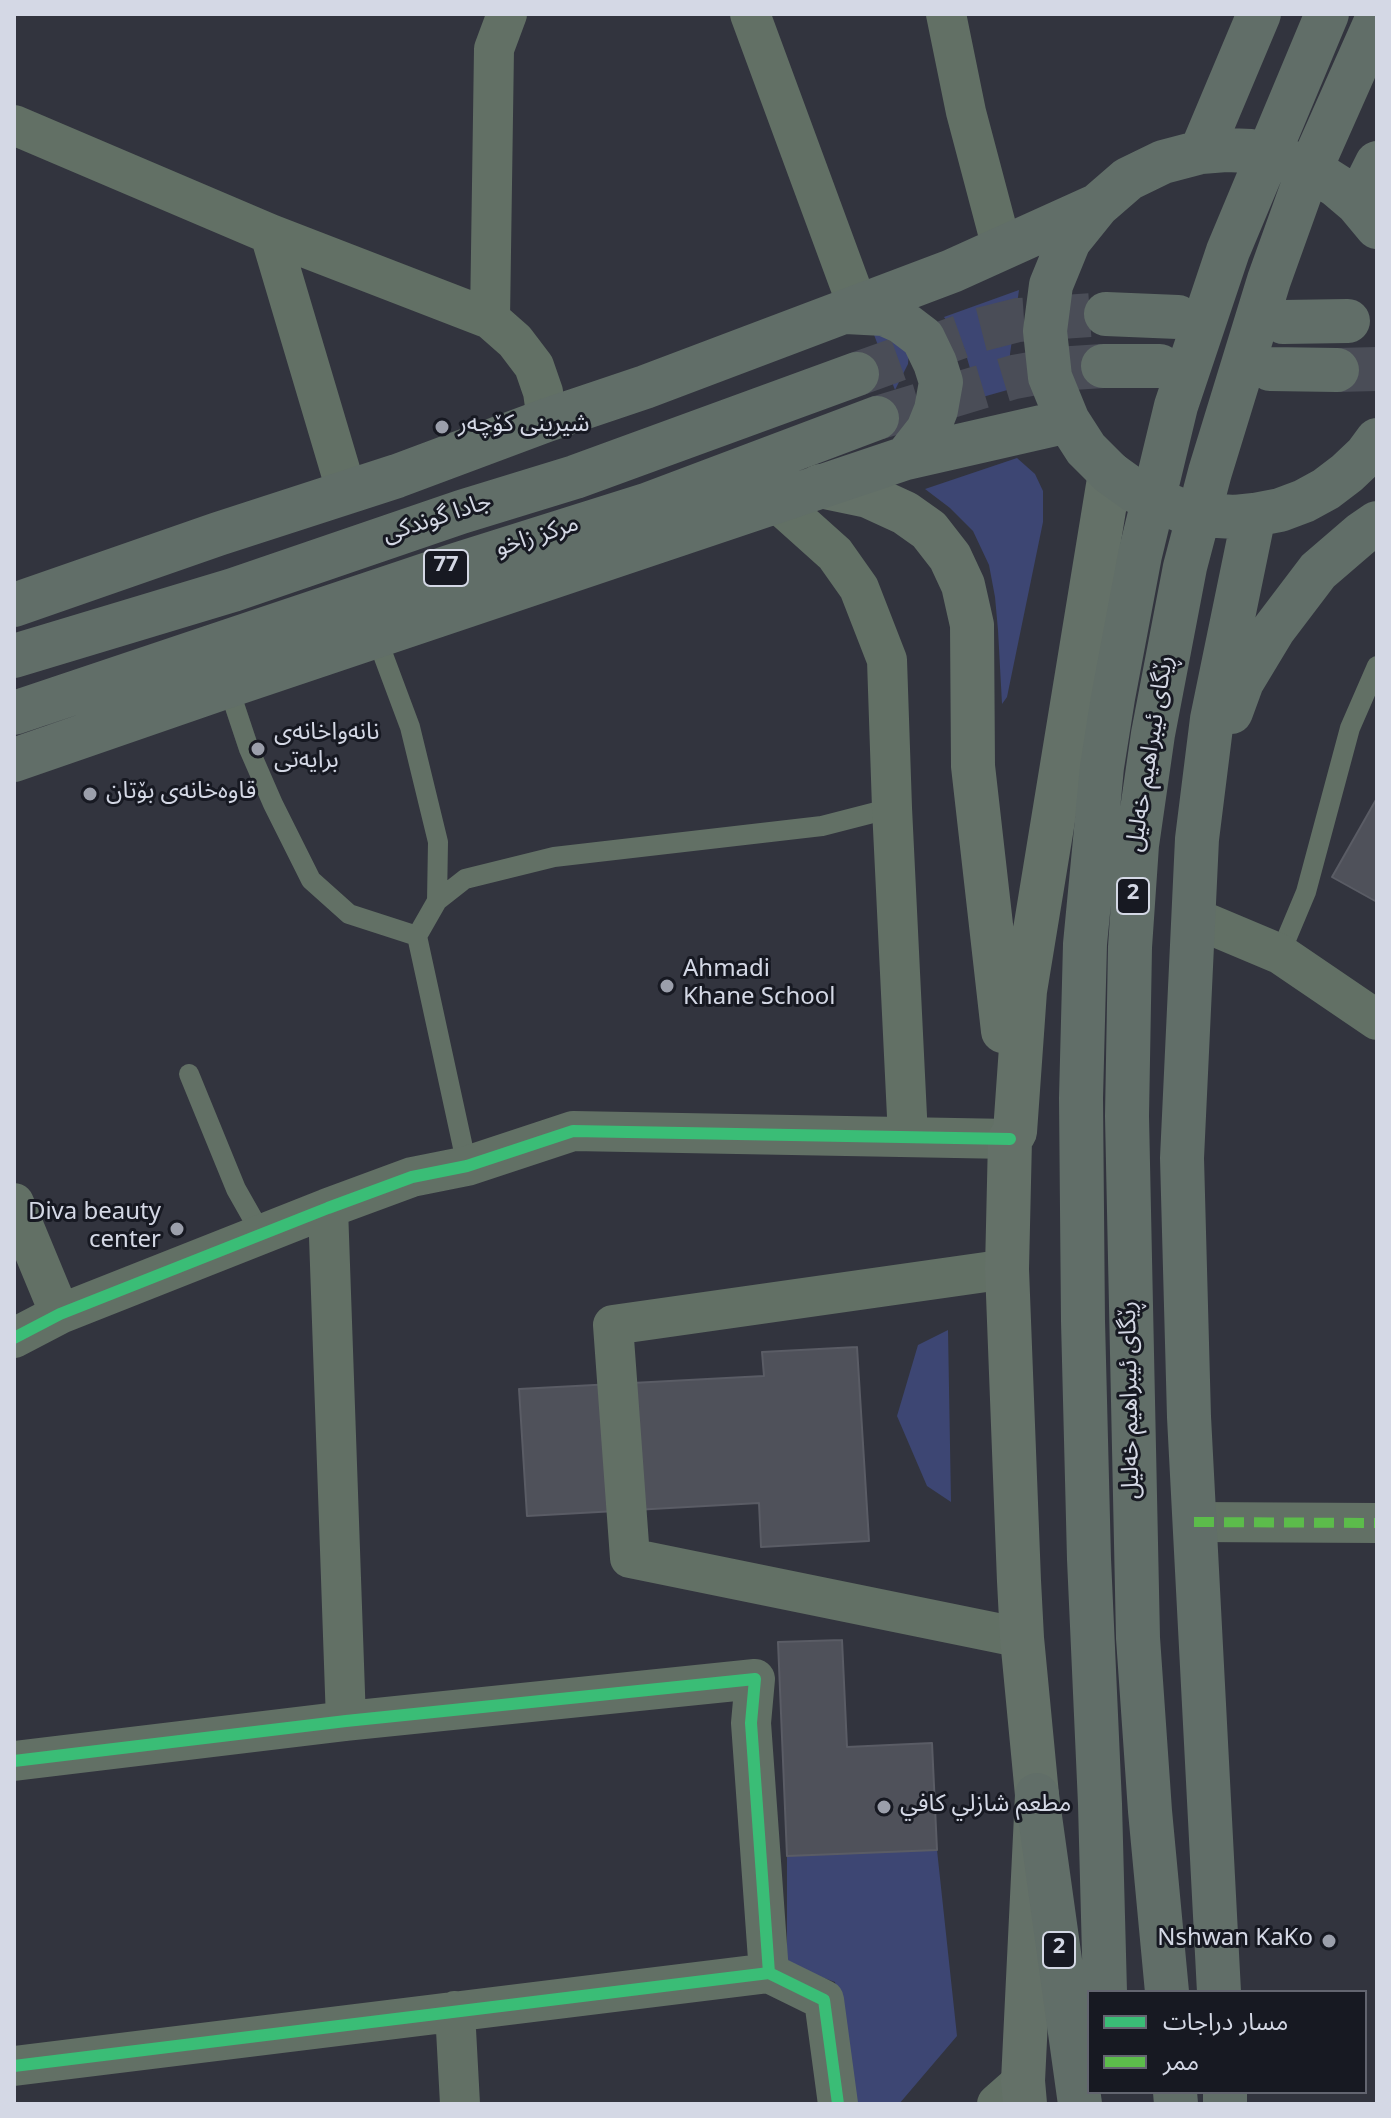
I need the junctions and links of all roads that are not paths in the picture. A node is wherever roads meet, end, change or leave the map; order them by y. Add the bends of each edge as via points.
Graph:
1 (507, 14) edge
2 (750, 14) edge
3 (946, 14) edge
4 (1259, 14) edge
5 (1327, 14) edge
6 (1377, 19) edge
7 (14, 125) edge
8 (1201, 152) junction
9 (1377, 163) edge
10 (1098, 205) junction
11 (1367, 215) edge
12 (270, 234) junction
13 (1002, 248) junction
14 (851, 310) junction
15 (1106, 314) tunnel mouth
16 (1178, 317) dead end
17 (490, 319) junction
18 (1348, 321) dead end
19 (1283, 322) dead end
20 (1103, 366) tunnel mouth
21 (1160, 366) dead end
22 (1270, 369) dead end
23 (1337, 370) tunnel mouth
24 (857, 374) tunnel mouth
25 (877, 418) tunnel mouth
26 (547, 420) junction
27 (1068, 421) junction
28 (1377, 440) edge
29 (906, 458) junction
30 (1110, 473) junction
31 (820, 486) junction
32 (347, 493) junction
33 (777, 502) junction
34 (1254, 515) junction
35 (1377, 523) edge
36 (14, 605) edge
37 (376, 636) junction
38 (14, 656) edge
39 (1377, 666) edge
40 (228, 686) junction
41 (14, 713) edge
42 (14, 760) edge
43 (1204, 781) junction
44 (892, 808) junction
45 (437, 901) junction
46 (1192, 917) junction
47 (417, 936) junction
48 (1280, 954) junction
49 (1377, 1020) edge
50 (189, 1074) dead end
51 (1013, 1136) junction
52 (908, 1137) junction
53 (467, 1166) junction
54 (14, 1203) edge
55 (328, 1208) junction
56 (262, 1235) junction
57 (1007, 1269) junction
58 (60, 1314) junction
59 (14, 1338) edge
60 (1194, 1522) junction
61 (1377, 1523) edge
62 (1022, 1638) junction
63 (346, 1721) junction
64 (14, 1761) edge
65 (1037, 1795) junction
66 (769, 1973) junction
67 (1105, 1990) edge
68 (1167, 1990) edge
69 (1219, 1990) edge
70 (455, 2011) junction
71 (14, 2066) edge
72 (1015, 2096) edge
73 (460, 2104) edge
74 (838, 2104) edge
75 (1080, 2104) edge

1 - 17 street via 494,49
2 - 14 street
3 - 13 street
4 - 8 highway
5 - 67 highway, ڕێگای ئیبراهیم خەلیل / 2 via 1228,251 1176,406 1140,555 1102,767 1085,944 1081,1098 1089,1559
6 - 68 highway, ڕێگای ئیبراهیم خەلیل / 2 via 1302,188 1210,472 1182,582 1137,845 1127,1116 1138,1638
7 - 12 street
8 - 10 highway via 1128,179
8 - 11 highway via 1251,151 1285,160 1337,186
9 - 11 highway
10 - 13 highway
10 - 27 highway via 1069,241 1051,285 1045,331 1050,377
12 - 17 street
12 - 32 street
13 - 14 highway
14 - 26 highway
14 - 29 highway via 902,322 923,338 935,363 941,382 936,410
15 - 16 highway
17 - 26 street via 534,366
18 - 19 highway
20 - 21 highway
22 - 23 highway
24 - 38 highway, جادا گوندکی / 77 via 575,477
25 - 41 highway, مركز زاخو / 77 via 646,505
26 - 32 highway
27 - 29 highway
27 - 30 highway
28 - 34 highway via 1326,489
29 - 31 highway
30 - 34 highway via 1135,491 1180,510
30 - 51 main road, 2 via 1025,991
31 - 33 highway
31 - 51 main road via 868,496 905,513 929,530 963,585 972,625 973,766
32 - 36 highway
33 - 37 highway
33 - 44 street via 835,554 859,588 887,660
34 - 43 highway
35 - 43 highway via 1318,571 1274,629 1242,682
37 - 40 highway
37 - 45 lane via 410,727 438,842
39 - 48 lane via 1350,728 1306,892
40 - 42 highway
40 - 47 lane via 255,763 311,880 349,914
43 - 46 highway
44 - 45 lane via 822,826 554,857 465,879
44 - 52 street
45 - 47 lane
46 - 48 street
46 - 60 highway via 1182,1158
47 - 53 lane
48 - 49 street
50 - 56 lane via 236,1189
51 - 52 street
51 - 57 main road, 2
52 - 53 street via 573,1131
53 - 55 street via 412,1177
54 - 58 street
55 - 56 street
55 - 63 street
56 - 58 street
57 - 62 main road, 2
57 - 62 street via 613,1325 630,1558
58 - 59 street
60 - 61 street
60 - 69 highway
62 - 65 main road, 2
63 - 64 street
63 - 66 street via 755,1679 751,1723
65 - 72 main road
65 - 75 highway, 2
66 - 70 street
66 - 74 street via 824,2000
70 - 71 street
70 - 73 street

